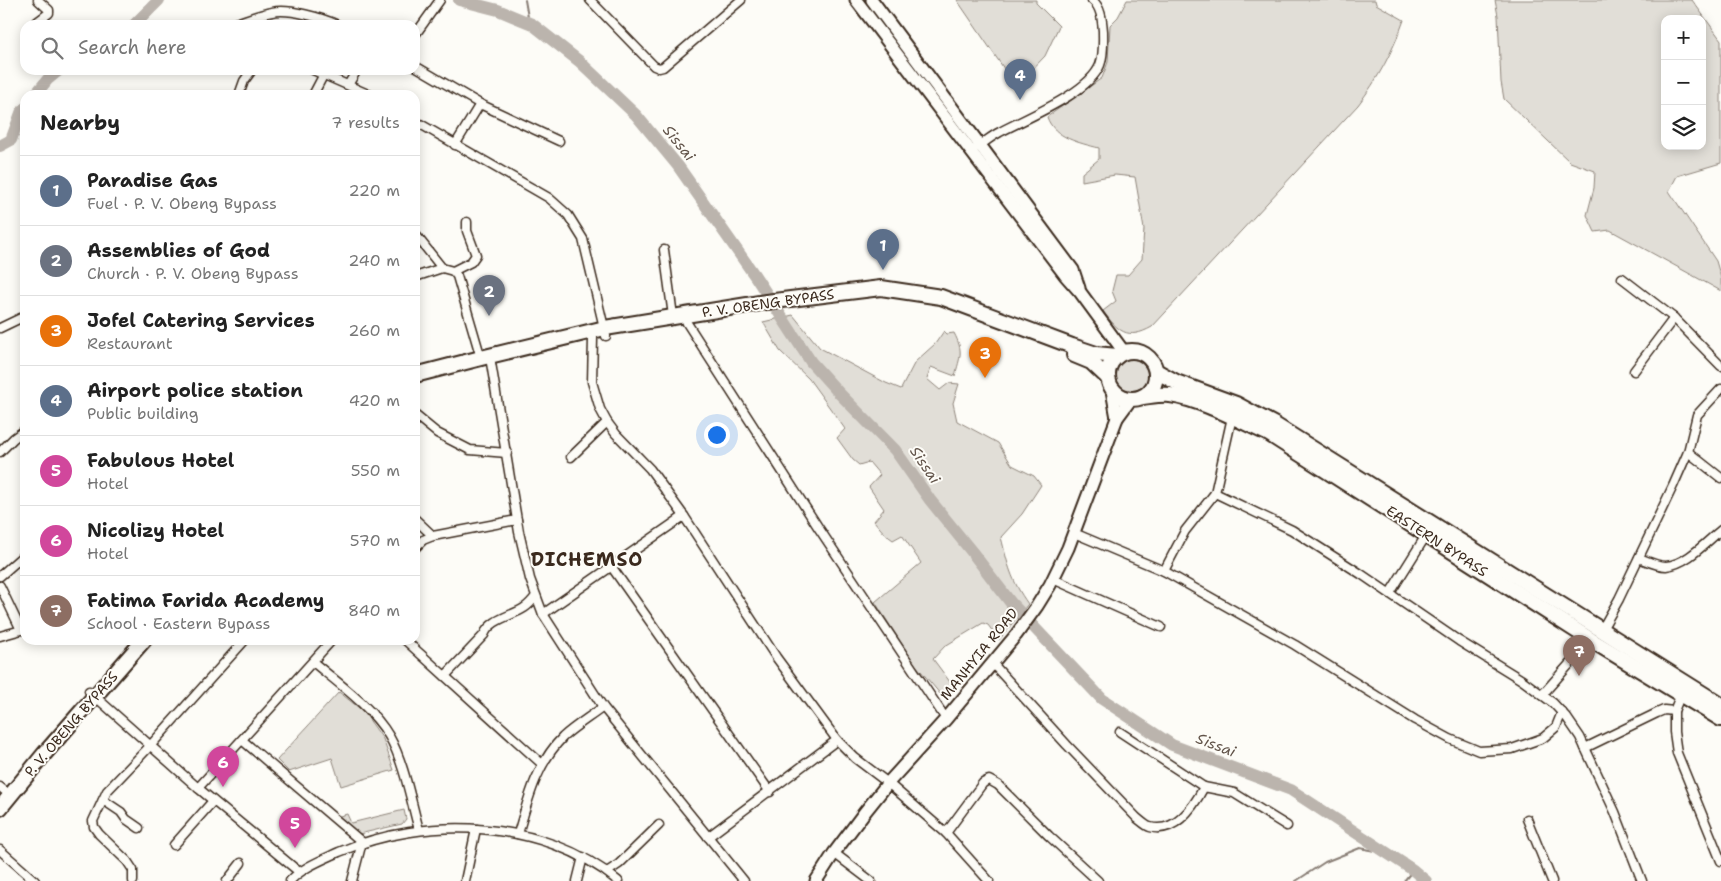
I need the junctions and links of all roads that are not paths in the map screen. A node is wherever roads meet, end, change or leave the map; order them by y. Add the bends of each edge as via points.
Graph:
1 (38, 0) edge
2 (590, 0) edge
3 (741, 0) edge
4 (856, 0) edge
5 (872, 0) edge
6 (440, 1) edge
7 (1096, 2) edge
8 (39, 20) edge
9 (245, 20) edge
10 (326, 20) edge
11 (420, 28) edge
12 (420, 69) edge
13 (248, 75) edge
14 (323, 75) edge
15 (326, 75) edge
16 (354, 75) edge
17 (348, 85) junction
18 (241, 90) edge
19 (316, 90) edge
20 (359, 90) edge
21 (480, 104) junction
22 (420, 124) edge
23 (559, 141) dead end
24 (455, 145) junction
25 (976, 148) junction
26 (467, 222) dead end
27 (420, 240) edge
28 (664, 250) dead end
29 (442, 268) junction
30 (453, 271) junction
31 (420, 275) edge
32 (1622, 278) dead end
33 (774, 306) junction
34 (673, 316) junction
35 (20, 318) edge
36 (1674, 318) junction
37 (687, 323) junction
38 (0, 328) edge
39 (601, 334) junction
40 (1120, 354) junction
41 (486, 360) junction
42 (1721, 366) edge
43 (1156, 371) junction
44 (1634, 372) dead end
45 (420, 375) edge
46 (420, 382) edge
47 (1109, 382) junction
48 (1721, 389) edge
49 (1136, 398) junction
50 (1232, 417) junction
51 (1117, 418) junction
52 (420, 419) edge
53 (607, 422) junction
54 (20, 434) edge
55 (0, 452) edge
56 (1688, 452) junction
57 (507, 453) junction
58 (572, 458) dead end
59 (1721, 478) edge
60 (1215, 493) junction
61 (684, 516) junction
62 (518, 520) junction
63 (420, 524) edge
64 (1721, 530) edge
65 (1074, 534) junction
66 (1427, 534) junction
67 (433, 536) junction
68 (420, 543) edge
69 (20, 558) edge
70 (1639, 558) junction
71 (611, 566) junction
72 (1164, 571) junction
73 (0, 576) edge
74 (1053, 579) junction
75 (0, 586) edge
76 (1390, 593) junction
77 (536, 596) junction
78 (543, 614) junction
79 (20, 623) edge
80 (1161, 627) dead end
81 (20, 630) edge
82 (0, 636) edge
83 (1596, 636) junction
84 (130, 645) edge
85 (139, 645) edge
86 (241, 645) edge
87 (328, 645) edge
88 (410, 645) edge
89 (313, 662) junction
90 (992, 663) junction
91 (444, 676) junction
92 (92, 694) junction
93 (1682, 694) junction
94 (1542, 695) junction
95 (1721, 705) edge
96 (604, 707) junction
97 (1674, 711) junction
98 (1565, 715) junction
99 (1721, 718) edge
100 (946, 719) junction
101 (1120, 732) dead end
102 (242, 740) junction
103 (837, 740) junction
104 (150, 746) junction
105 (1585, 748) junction
106 (542, 764) junction
107 (888, 783) junction
108 (1204, 787) junction
109 (198, 788) junction
110 (2, 791) edge
111 (770, 792) junction
112 (103, 800) junction
113 (213, 801) junction
114 (0, 808) edge
115 (1527, 819) dead end
116 (660, 825) dead end
117 (1287, 826) dead end
118 (139, 828) dead end
119 (476, 829) junction
120 (420, 830) junction
121 (946, 833) junction
122 (518, 834) junction
123 (708, 837) junction
124 (362, 842) junction
125 (174, 845) dead end
126 (0, 850) edge
127 (834, 853) junction
128 (583, 856) junction
129 (1721, 862) edge
130 (241, 863) dead end
131 (298, 871) junction
132 (607, 872) junction
133 (35, 881) edge
134 (132, 881) edge
135 (227, 881) edge
136 (290, 881) edge
137 (352, 881) edge
138 (465, 881) edge
139 (577, 881) edge
140 (618, 881) edge
141 (744, 881) edge
142 (816, 881) edge
143 (871, 881) edge
144 (989, 881) edge
145 (1098, 881) edge
146 (1552, 881) edge
147 (1642, 881) edge

1 - 8 street via 49,10
2 - 3 street via 659,68
4 - 25 street
5 - 25 street
6 - 11 street
7 - 25 street via 1102,22 1102,52 1100,64 1091,77 1078,90
9 - 10 street via 273,11
12 - 21 street
13 - 18 street
14 - 19 street
15 - 17 street
16 - 17 street
17 - 20 street
21 - 23 street
21 - 24 street
22 - 24 street
24 - 39 street via 549,198 568,215 583,240
25 - 40 street via 1080,292
26 - 30 street via 476,255 471,262
27 - 29 street
28 - 34 street
29 - 30 street
29 - 31 street
30 - 41 street
32 - 36 street
33 - 34 highway, P. V. OBENG BYPASS
33 - 37 highway, P. V. OBENG BYPASS
33 - 40 highway, P. V. OBENG BYPASS via 881,288 941,297 1096,354
33 - 47 highway, P. V. OBENG BYPASS via 881,296 939,304 1079,356 1091,362
34 - 39 highway, P. V. OBENG BYPASS
35 - 38 street
36 - 42 street
36 - 44 street
37 - 39 highway, P. V. OBENG BYPASS
37 - 100 street
39 - 41 highway, P. V. OBENG BYPASS
39 - 53 street via 592,382
40 - 43 highway via 1141,352 1150,358
40 - 47 highway via 1111,364
41 - 45 highway, P. V. OBENG BYPASS
41 - 46 highway, P. V. OBENG BYPASS
41 - 57 street
43 - 49 highway via 1150,390
43 - 83 highway, EASTERN BYPASS via 1176,382 1236,404 1275,425
47 - 49 highway via 1123,397
47 - 51 street
48 - 56 street via 1698,415
49 - 50 highway, EASTERN BYPASS via 1168,395
49 - 51 street
50 - 60 street
50 - 66 highway, EASTERN BYPASS via 1269,434
51 - 65 street, MANHYIA ROAD
52 - 57 street via 437,433 470,450
53 - 58 street
53 - 61 street via 650,469
54 - 55 street
56 - 59 street
56 - 70 street
57 - 62 street
60 - 72 street via 1186,531
60 - 76 street via 1292,530
61 - 71 street
61 - 103 street via 776,657
62 - 67 street
62 - 77 street
63 - 67 street
64 - 70 street via 1678,562 1666,566
65 - 72 street
65 - 74 street, MANHYIA ROAD
66 - 76 street
66 - 83 highway, EASTERN BYPASS
67 - 68 street
69 - 73 street
70 - 83 street
71 - 78 street
71 - 111 street
72 - 98 street via 1295,645 1415,720 1479,751 1512,749 1543,738
74 - 80 street
74 - 90 street, MANHYIA ROAD via 1016,635
75 - 79 street
76 - 94 street
77 - 78 street
77 - 91 street via 526,607 491,624
78 - 96 street
81 - 82 street
83 - 93 highway, EASTERN BYPASS
83 - 94 street
83 - 95 highway, EASTERN BYPASS
84 - 92 highway, P. V. OBENG BYPASS
85 - 92 highway, P. V. OBENG BYPASS
86 - 104 street
87 - 89 street
88 - 91 street
89 - 102 street
89 - 120 street via 357,699 388,735 397,752
90 - 100 street, MANHYIA ROAD
90 - 108 street via 1079,759 1150,827 1173,825 1196,803
91 - 106 street
92 - 104 street
92 - 110 highway, P. V. OBENG BYPASS
92 - 114 highway, P. V. OBENG BYPASS
93 - 97 street
93 - 99 highway, EASTERN BYPASS
94 - 98 street
96 - 106 street via 563,737
96 - 123 street
97 - 105 street via 1664,710
97 - 129 street via 1677,753
98 - 105 street
100 - 107 street, MANHYIA ROAD
101 - 108 street
102 - 109 street
102 - 124 street
103 - 107 street
103 - 111 street
104 - 109 street
104 - 112 street via 107,791
105 - 147 street
106 - 122 street
107 - 121 street
107 - 127 street, MANHYIA ROAD
108 - 117 street via 1234,793
109 - 113 street
111 - 123 street
112 - 118 street
112 - 134 street via 93,821 94,827 127,861 133,870
113 - 125 street
113 - 131 street
115 - 146 street
116 - 132 street
119 - 120 street
119 - 122 street
119 - 138 street
120 - 124 street
121 - 144 street
121 - 145 street via 983,783 989,780
122 - 128 street
123 - 141 street
124 - 131 street
124 - 137 street
126 - 133 street
127 - 142 street, MANHYIA ROAD
127 - 143 street
128 - 132 street
128 - 139 street
130 - 135 street
131 - 136 street
132 - 140 street

